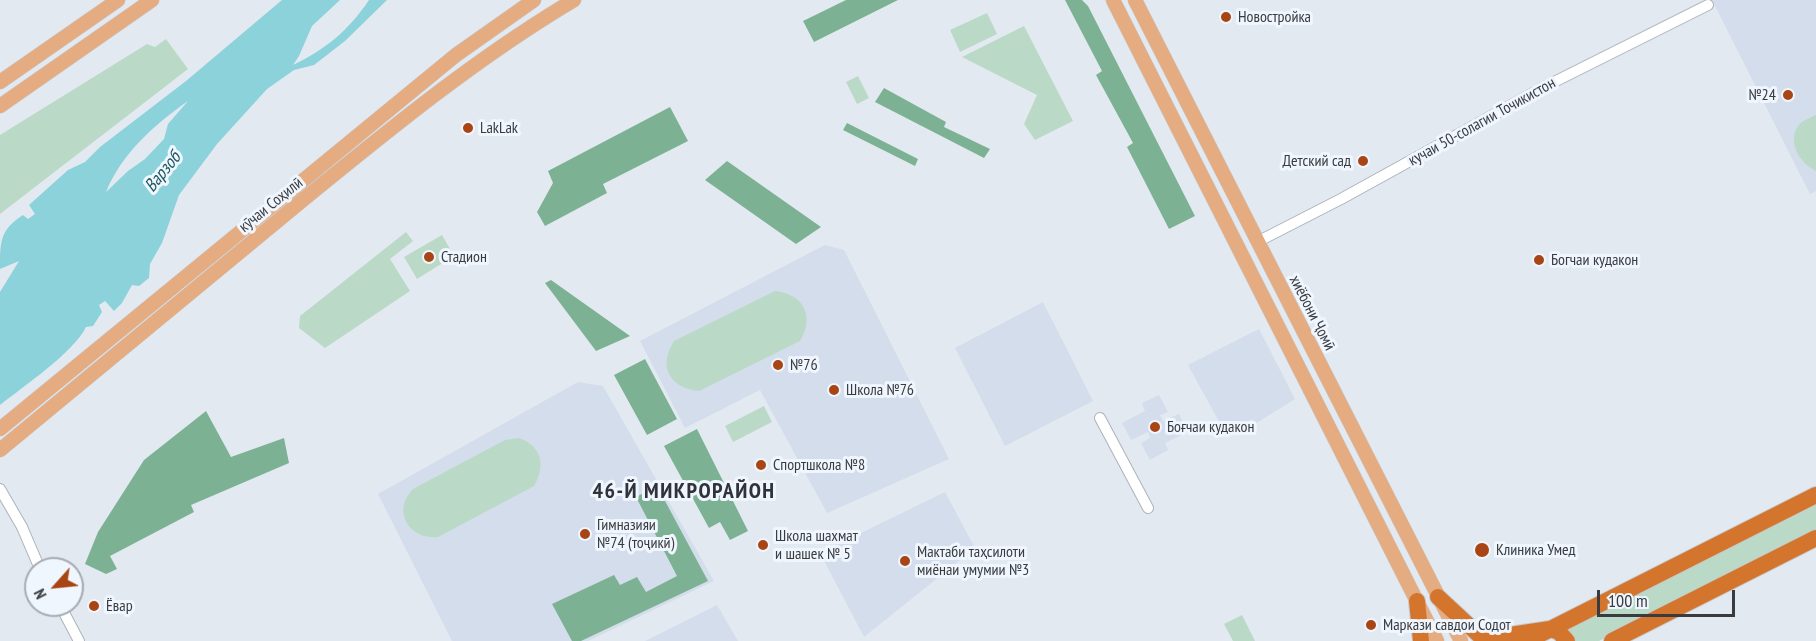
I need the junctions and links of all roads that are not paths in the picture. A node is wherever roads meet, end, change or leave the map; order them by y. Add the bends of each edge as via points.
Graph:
1 (118, 0) edge
2 (152, 0) edge
3 (534, 0) edge
4 (574, 0) edge
5 (1107, 0) edge
6 (1113, 0) edge
7 (1137, 2) edge
8 (1708, 5) dead end
9 (1121, 15) junction
10 (0, 82) edge
11 (0, 106) edge
12 (1257, 242) junction
13 (1339, 403) junction
14 (1322, 412) junction
15 (1100, 418) dead end
16 (0, 429) edge
17 (1359, 443) junction
18 (0, 450) edge
19 (1342, 451) junction
20 (0, 489) edge
21 (1816, 495) edge
22 (1148, 508) dead end
23 (1816, 538) edge
24 (35, 557) edge
25 (1438, 597) junction
26 (1417, 601) junction
27 (66, 617) edge
28 (1550, 629) junction
29 (79, 641) edge
30 (1420, 641) edge
31 (1437, 641) edge
32 (1461, 641) edge
33 (1527, 641) edge
34 (1567, 641) edge
35 (1612, 641) edge

1 - 10 main road
2 - 11 main road
3 - 16 main road via 456,55
4 - 18 main road, кӯчаи Соҳилӣ via 529,27 378,138
5 - 9 main road
6 - 9 main road
7 - 12 main road, хиёбони Ҷомӣ
8 - 12 street, кучаи 50-солагии Точикистон via 1558,80
9 - 14 main road
12 - 13 main road, хиёбони Ҷомӣ
13 - 14 main road
13 - 17 main road, хиёбони Ҷомӣ
14 - 19 main road
15 - 22 street
17 - 19 main road
17 - 25 main road, хиёбони Ҷомӣ
19 - 26 main road
20 - 24 street
21 - 28 highway
23 - 35 highway
25 - 28 highway via 1479,635 1497,638
25 - 32 main road, хиёбони Ҷомӣ
26 - 30 highway
26 - 31 main road
27 - 29 street
28 - 33 highway
28 - 34 highway

